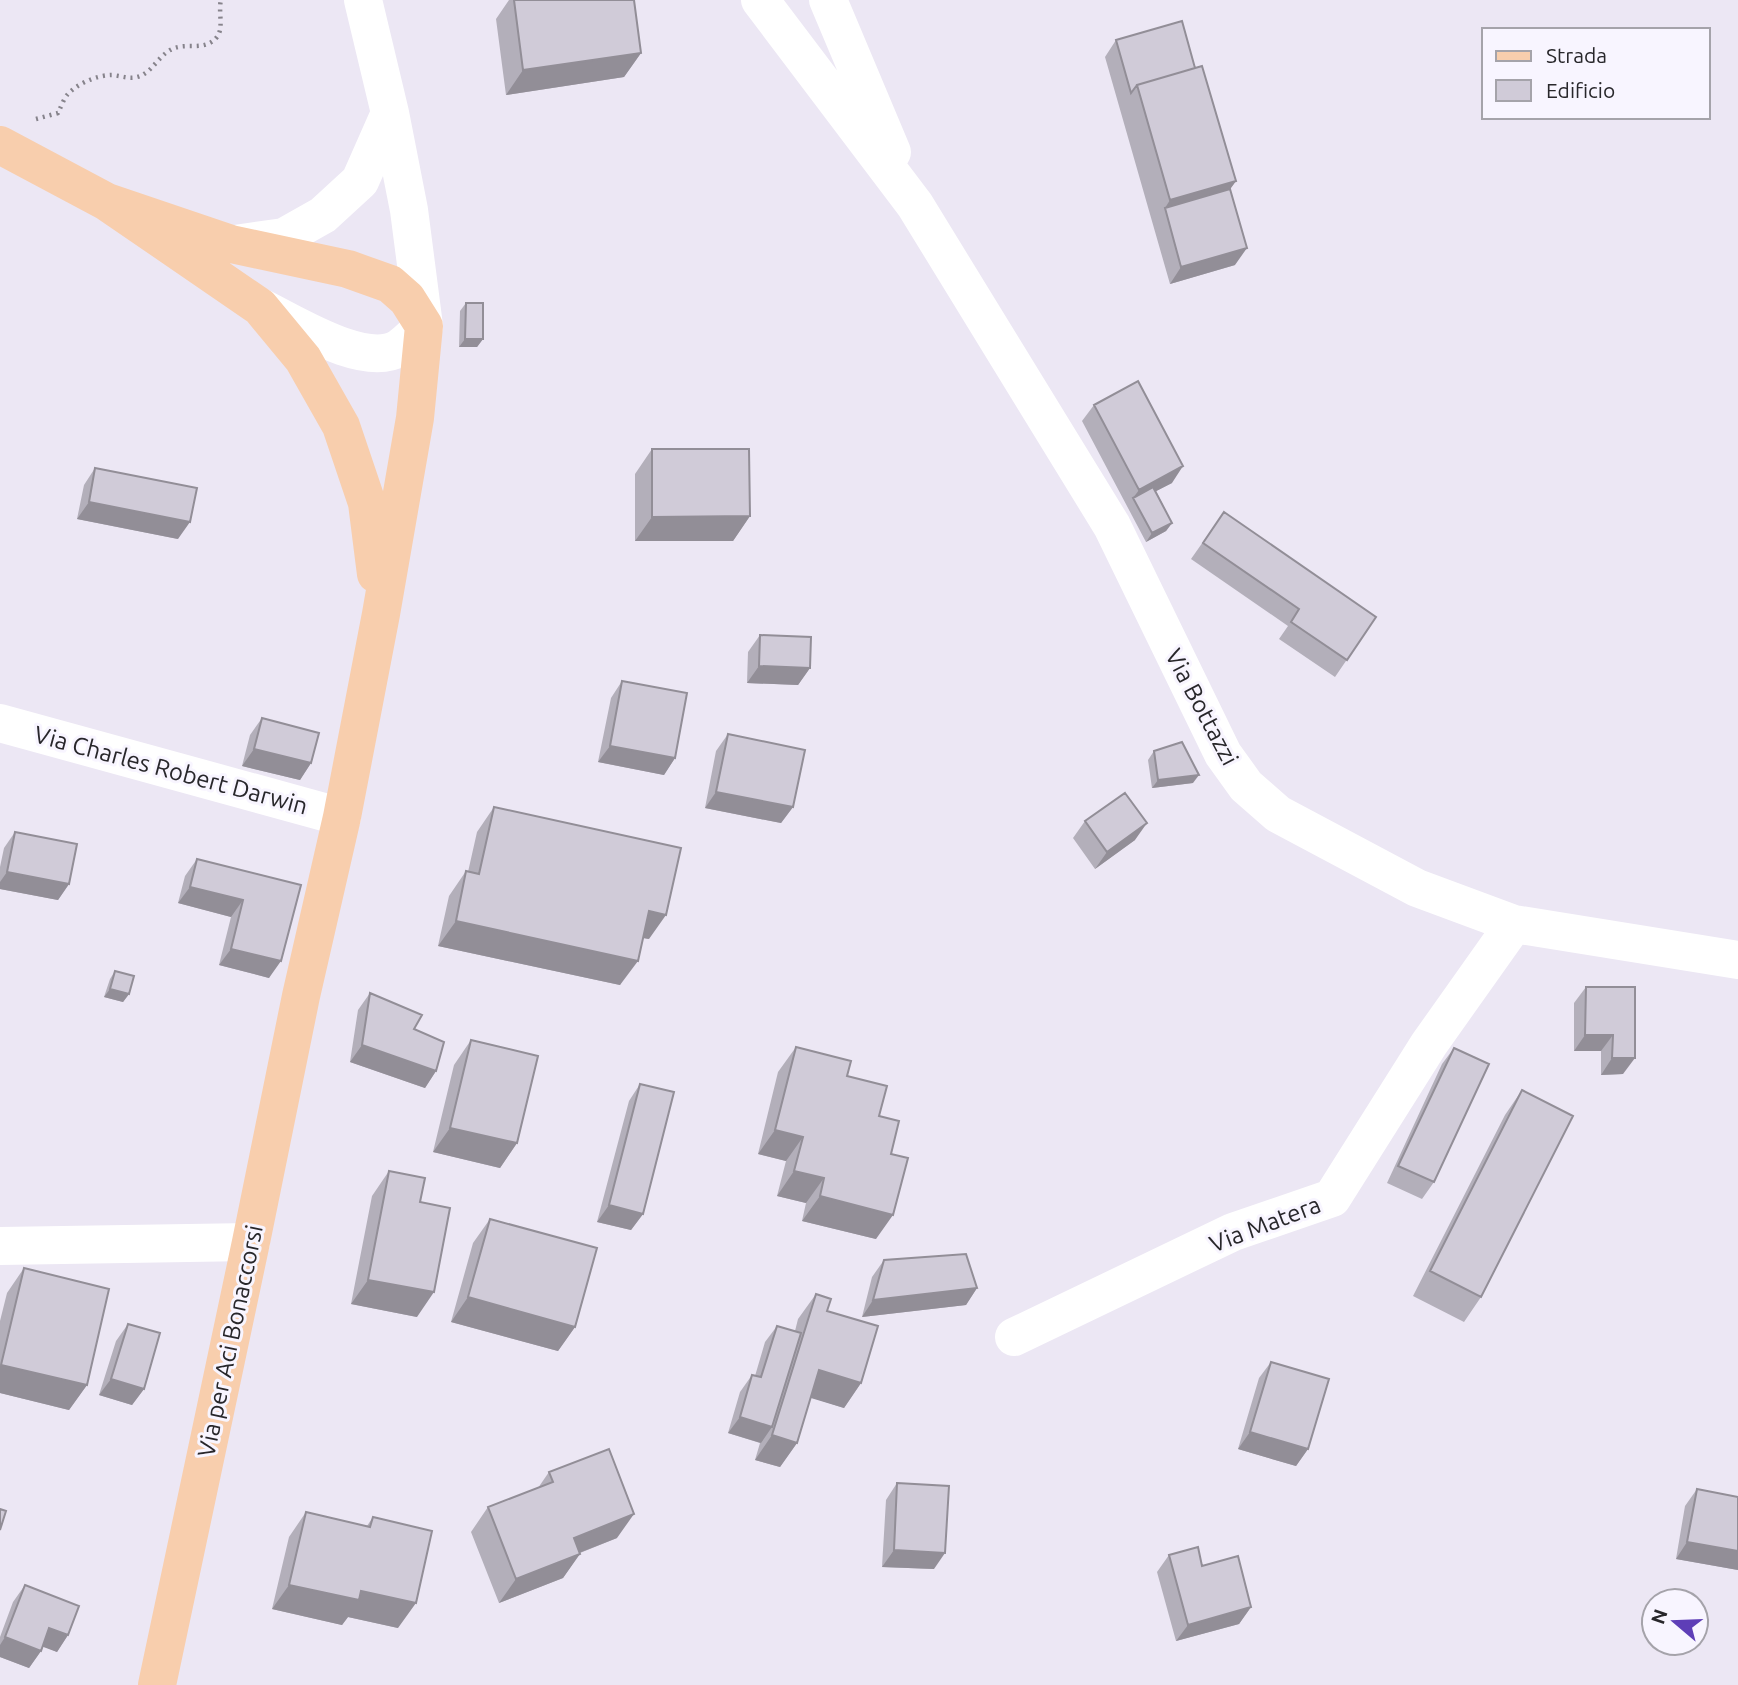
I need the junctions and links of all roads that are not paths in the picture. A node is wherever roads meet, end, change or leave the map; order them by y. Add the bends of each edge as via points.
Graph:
1 (363, 0) edge
2 (760, 0) edge
3 (828, 0) edge
4 (390, 113) junction
5 (0, 145) edge
6 (107, 201) junction
7 (915, 205) junction
8 (231, 244) junction
9 (260, 307) junction
10 (424, 326) junction
11 (381, 614) junction
12 (0, 723) edge
13 (342, 817) junction
14 (1514, 924) junction
15 (1738, 960) edge
16 (251, 1242) junction
17 (0, 1246) edge
18 (1014, 1337) dead end
19 (157, 1685) edge

1 - 4 street
2 - 7 street
3 - 7 street
4 - 8 street via 360,181 323,215 284,237
4 - 10 street via 410,210
5 - 6 main road
6 - 8 main road
6 - 9 main road
7 - 14 street, Via Bottazzi via 1112,526 1223,754 1245,786 1278,814 1417,888
8 - 10 main road via 348,269 390,284 407,299
9 - 10 street via 356,351 398,349
9 - 11 main road via 303,359 341,426 367,503
10 - 11 main road, Via per Aci Bonaccorsi via 415,418
11 - 13 main road, Via per Aci Bonaccorsi
12 - 13 street, Via Charles Robert Darwin
13 - 16 main road, Via per Aci Bonaccorsi
14 - 15 street, Via Bottazzi
14 - 18 street, Via Matera via 1429,1044 1332,1198 1233,1232
16 - 17 street
16 - 19 main road, Via per Aci Bonaccorsi

